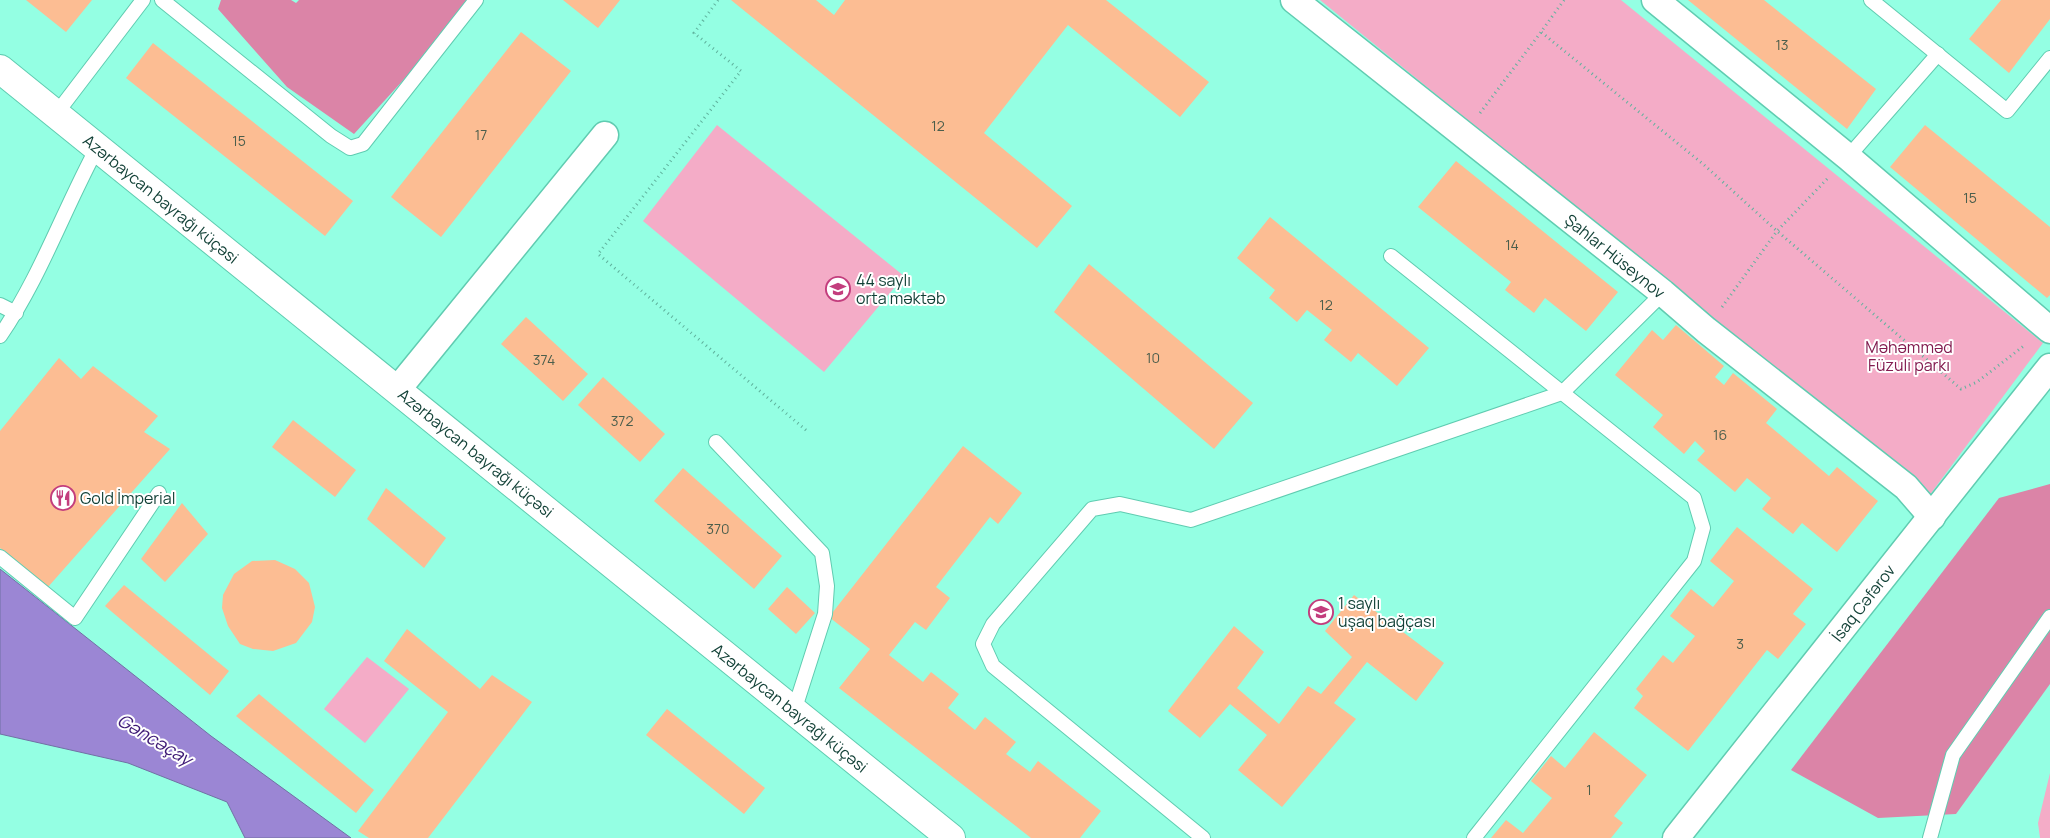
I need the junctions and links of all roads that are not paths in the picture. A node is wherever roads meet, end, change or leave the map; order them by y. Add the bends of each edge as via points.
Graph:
1 (143, 0) edge
2 (162, 0) edge
3 (476, 0) edge
4 (1294, 0) edge
5 (1655, 0) edge
6 (1871, 0) edge
7 (1938, 54) junction
8 (2050, 58) edge
9 (0, 69) edge
10 (56, 114) junction
11 (605, 135) dead end
12 (97, 148) junction
13 (1848, 157) junction
14 (1391, 256) dead end
15 (1663, 293) junction
16 (0, 305) edge
17 (16, 313) junction
18 (2049, 330) edge
19 (0, 336) edge
20 (2050, 367) edge
21 (397, 390) junction
22 (1562, 393) junction
23 (716, 442) dead end
24 (158, 493) dead end
25 (1932, 516) junction
26 (0, 557) edge
27 (2050, 617) edge
28 (794, 711) junction
29 (951, 838) edge
30 (1203, 838) edge
31 (1474, 838) edge
32 (1676, 838) edge
33 (1930, 838) edge

1 - 10 lane
2 - 3 lane via 350,148 363,144
4 - 15 street, Şahlar Hüseynov
5 - 13 street
6 - 7 lane
7 - 8 lane via 2007,111
7 - 13 lane
9 - 10 street, Azərbaycan bayrağı küçəsi
10 - 12 street, Azərbaycan bayrağı küçəsi
11 - 21 street
12 - 17 lane
12 - 21 street, Azərbaycan bayrağı küçəsi
13 - 18 street
14 - 22 lane
15 - 22 lane
15 - 25 street, Şahlar Hüseynov via 1906,487
16 - 17 lane
17 - 19 lane
20 - 25 street, İsaq Cəfərov
21 - 28 street, Azərbaycan bayrağı küçəsi
22 - 30 lane via 1191,520 1120,504 1092,509 993,624 983,644 993,666
22 - 31 lane via 1694,498 1703,528 1694,561
23 - 28 lane via 822,553 827,586 825,614
24 - 26 lane via 75,618
25 - 32 street, İsaq Cəfərov
27 - 33 lane via 1953,755
28 - 29 street, Azərbaycan bayrağı küçəsi

